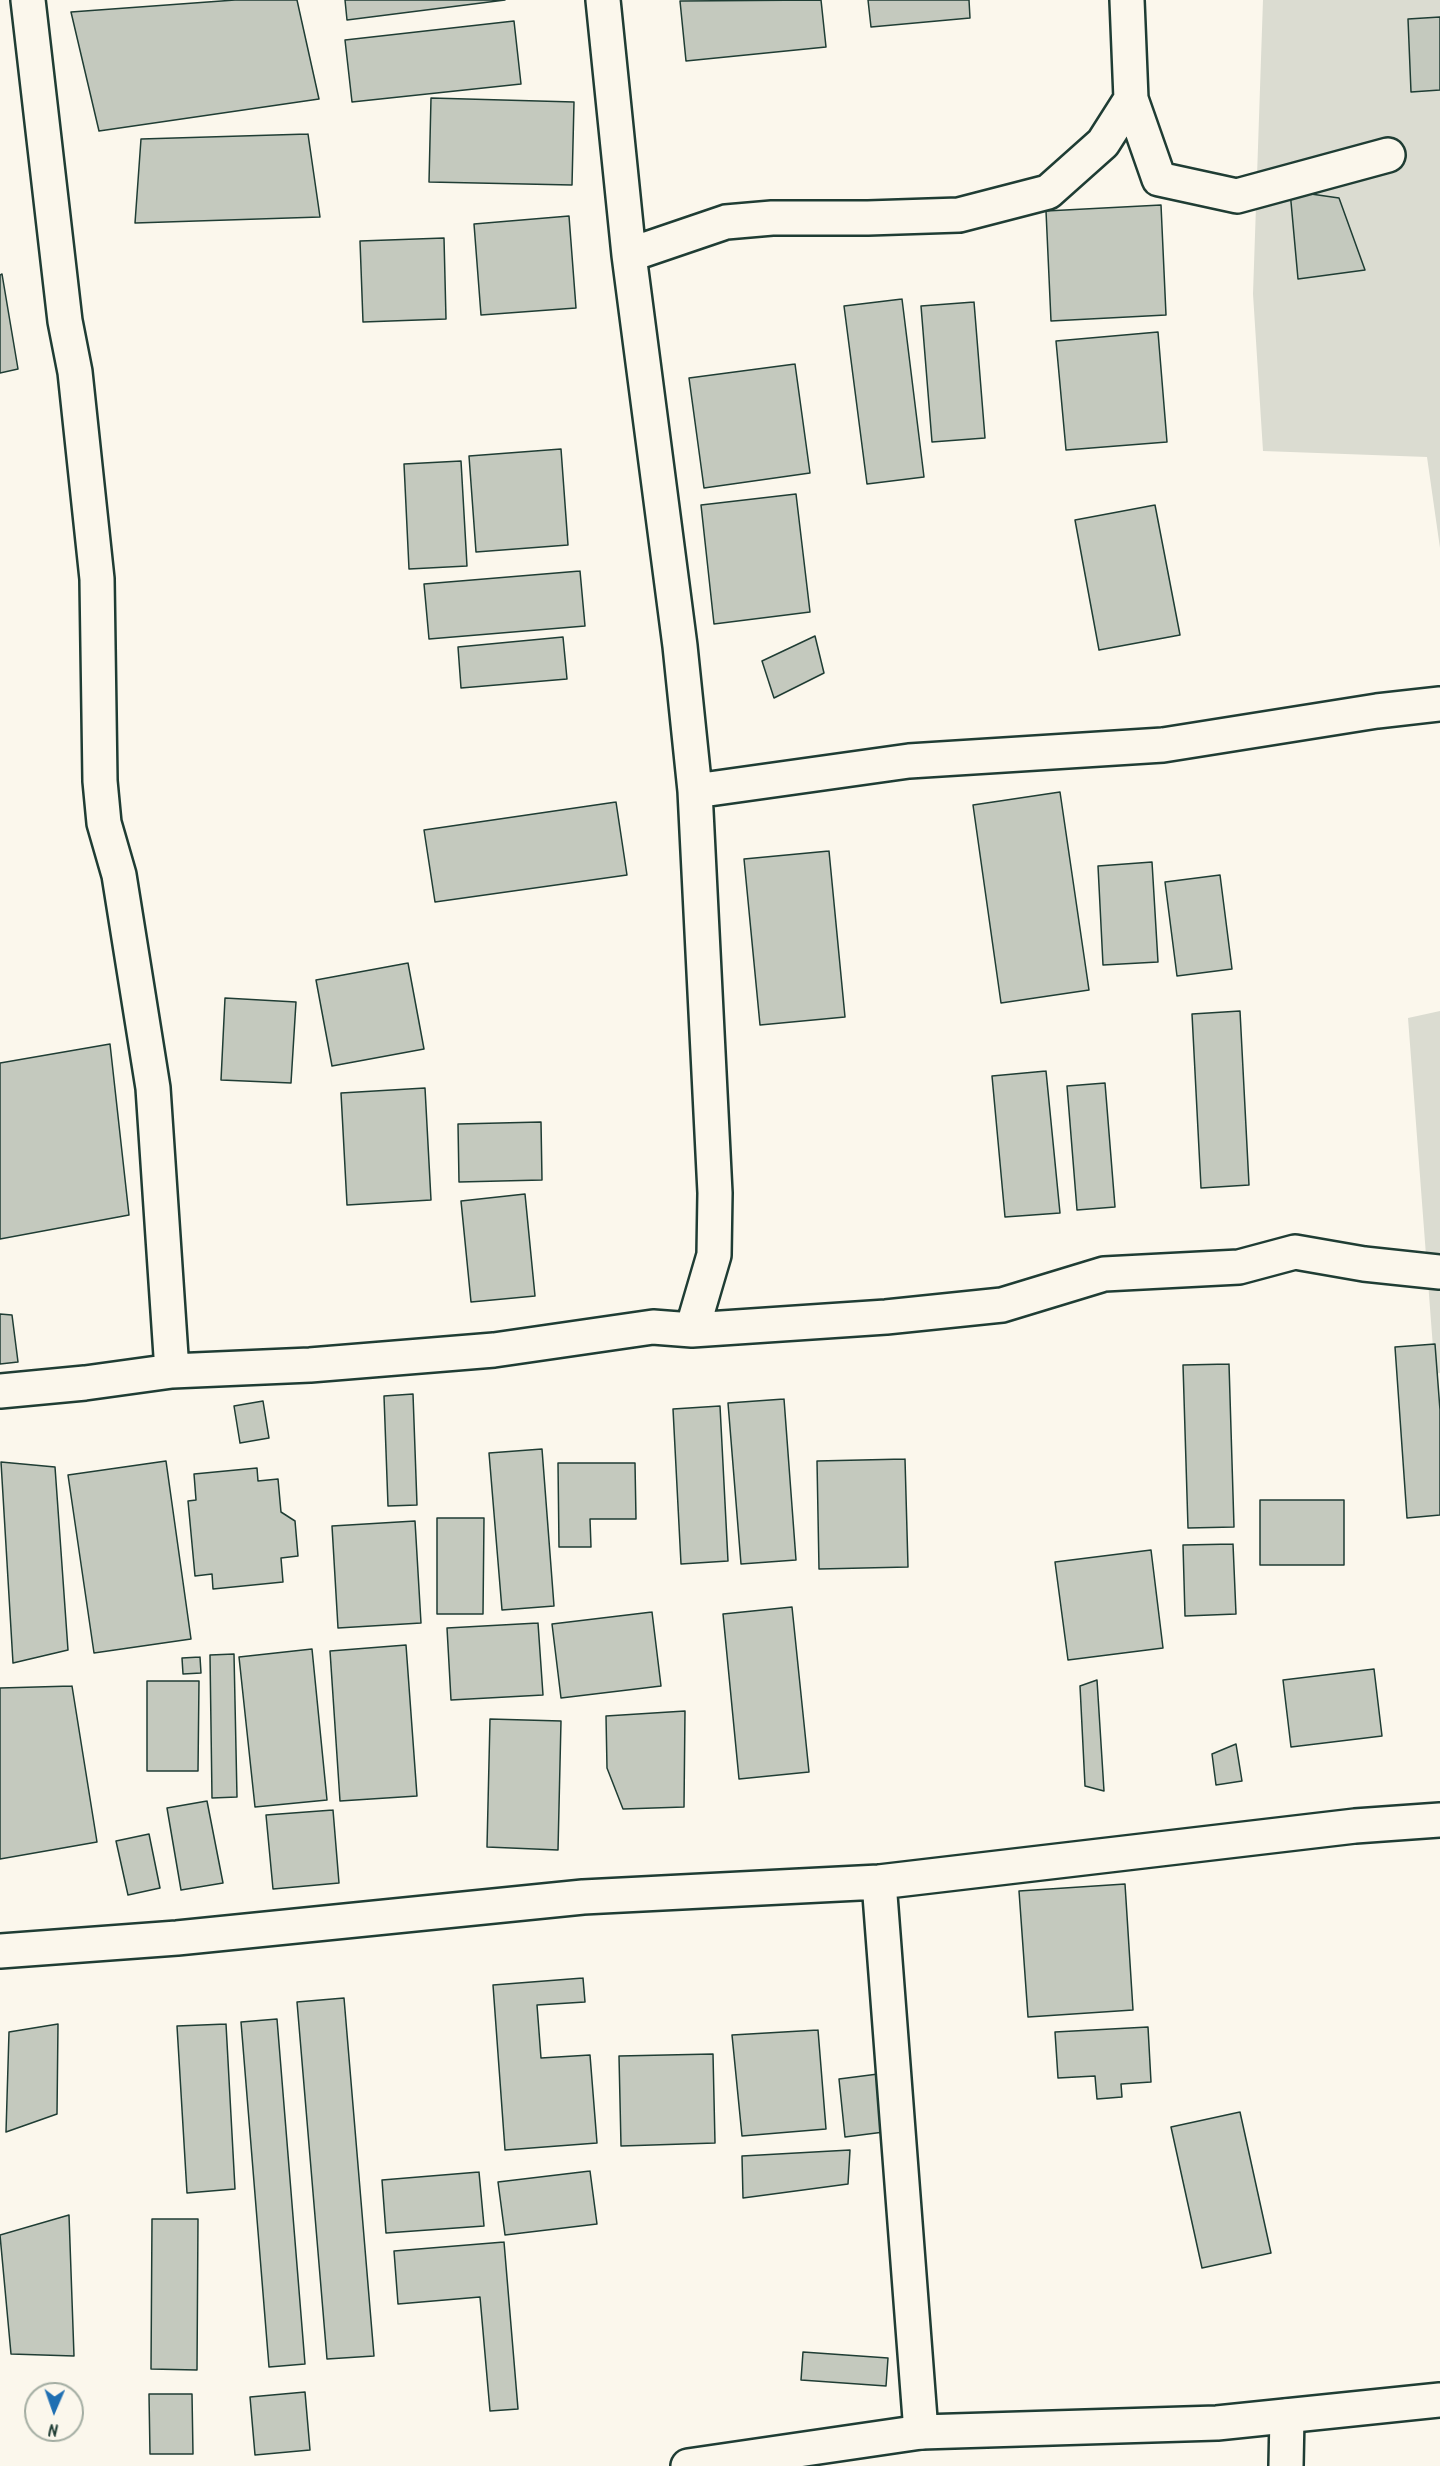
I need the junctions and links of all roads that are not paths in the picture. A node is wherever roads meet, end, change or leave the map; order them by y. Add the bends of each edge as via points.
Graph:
1 (28, 0) edge
2 (603, 0) edge
3 (1127, 0) edge
4 (1131, 99) junction
5 (1388, 155) dead end
6 (629, 255) junction
7 (1440, 704) edge
8 (695, 791) junction
9 (1440, 1272) edge
10 (692, 1330) junction
11 (172, 1371) junction
12 (0, 1390) edge
13 (1440, 1820) edge
14 (879, 1882) junction
15 (0, 1951) edge
16 (1440, 2400) edge
17 (1287, 2416) junction
18 (921, 2432) junction
19 (688, 2466) edge
20 (1286, 2466) edge

1 - 11 street via 97,579 104,823 119,875 153,1088
2 - 6 street
3 - 4 street
4 - 5 street via 1159,179 1237,196
4 - 6 street via 1103,143 1048,192 959,215 726,222
6 - 8 street
7 - 8 street via 1163,745 909,761
8 - 10 street via 715,1193 714,1255
9 - 10 street via 1295,1252 1239,1267 1104,1274 1002,1305
10 - 11 street via 653,1327 494,1350
11 - 12 street
13 - 14 street via 1355,1826
14 - 15 street via 583,1897 177,1938
14 - 18 street
16 - 17 street
17 - 18 street via 1217,2423
17 - 20 street
18 - 19 street

